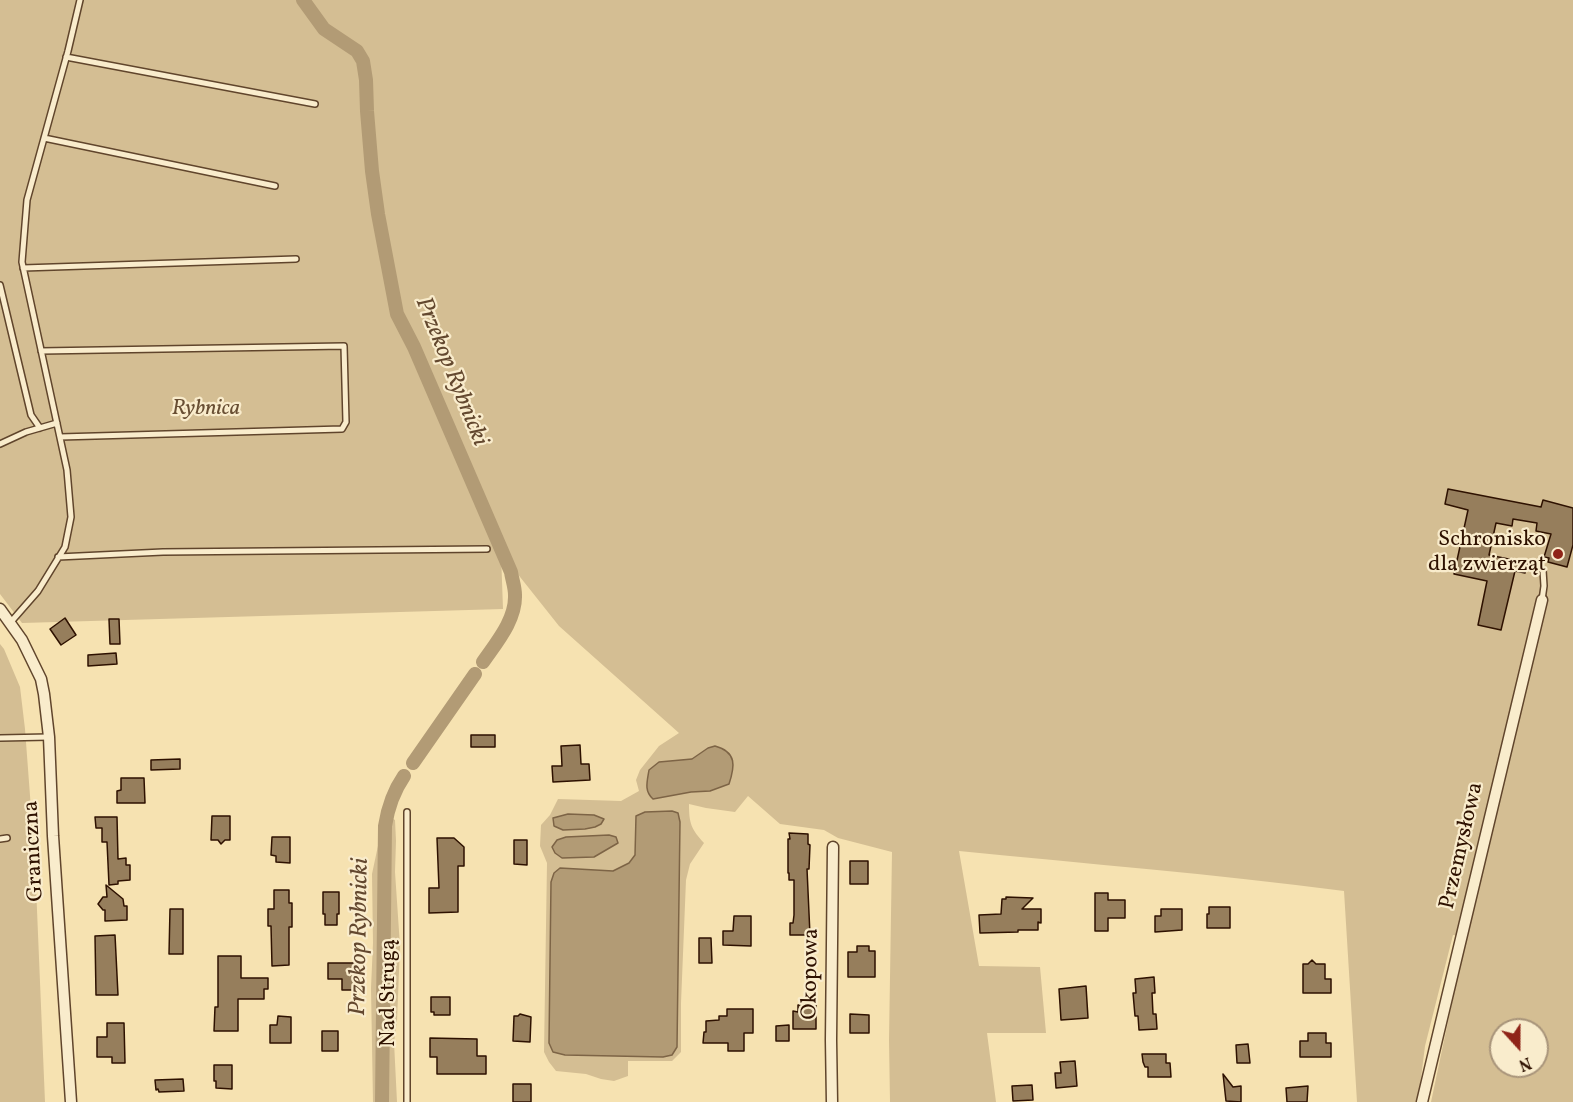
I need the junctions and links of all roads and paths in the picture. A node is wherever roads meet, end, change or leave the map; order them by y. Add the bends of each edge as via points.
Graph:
1 (80, 0) edge
2 (66, 57) junction
3 (315, 104) dead end
4 (44, 138) junction
5 (275, 186) dead end
6 (296, 259) dead end
7 (23, 268) junction
8 (0, 285) edge
9 (41, 351) junction
10 (57, 423) junction
11 (40, 428) junction
12 (60, 436) junction
13 (0, 444) edge
14 (487, 549) dead end
15 (58, 557) junction
16 (1542, 570) dead end
17 (1542, 600) joint
18 (0, 609) edge
19 (10, 623) junction
20 (49, 737) junction
21 (0, 738) edge
22 (407, 812) dead end
23 (7, 838) dead end
24 (0, 839) edge
25 (833, 847) dead end
26 (71, 1102) edge
27 (407, 1102) edge
28 (832, 1102) edge
29 (1422, 1102) edge

1 - 2 lane
2 - 3 lane
2 - 4 lane
4 - 5 lane
4 - 7 lane via 27,200
6 - 7 lane
7 - 9 lane
8 - 11 lane via 31,414
9 - 10 lane
9 - 12 lane via 344,346 346,422 342,429
10 - 11 lane
10 - 12 lane
11 - 13 lane
12 - 15 lane via 71,517 65,547
14 - 15 lane via 163,552
15 - 19 lane via 38,591
16 - 17 lane
17 - 29 street, Przemysłowa
18 - 19 street, Graniczna
19 - 20 street, Graniczna via 41,680
20 - 21 lane
20 - 26 street, Graniczna
22 - 27 lane, Nad Strugą
23 - 24 lane
25 - 28 street, Okopowa

